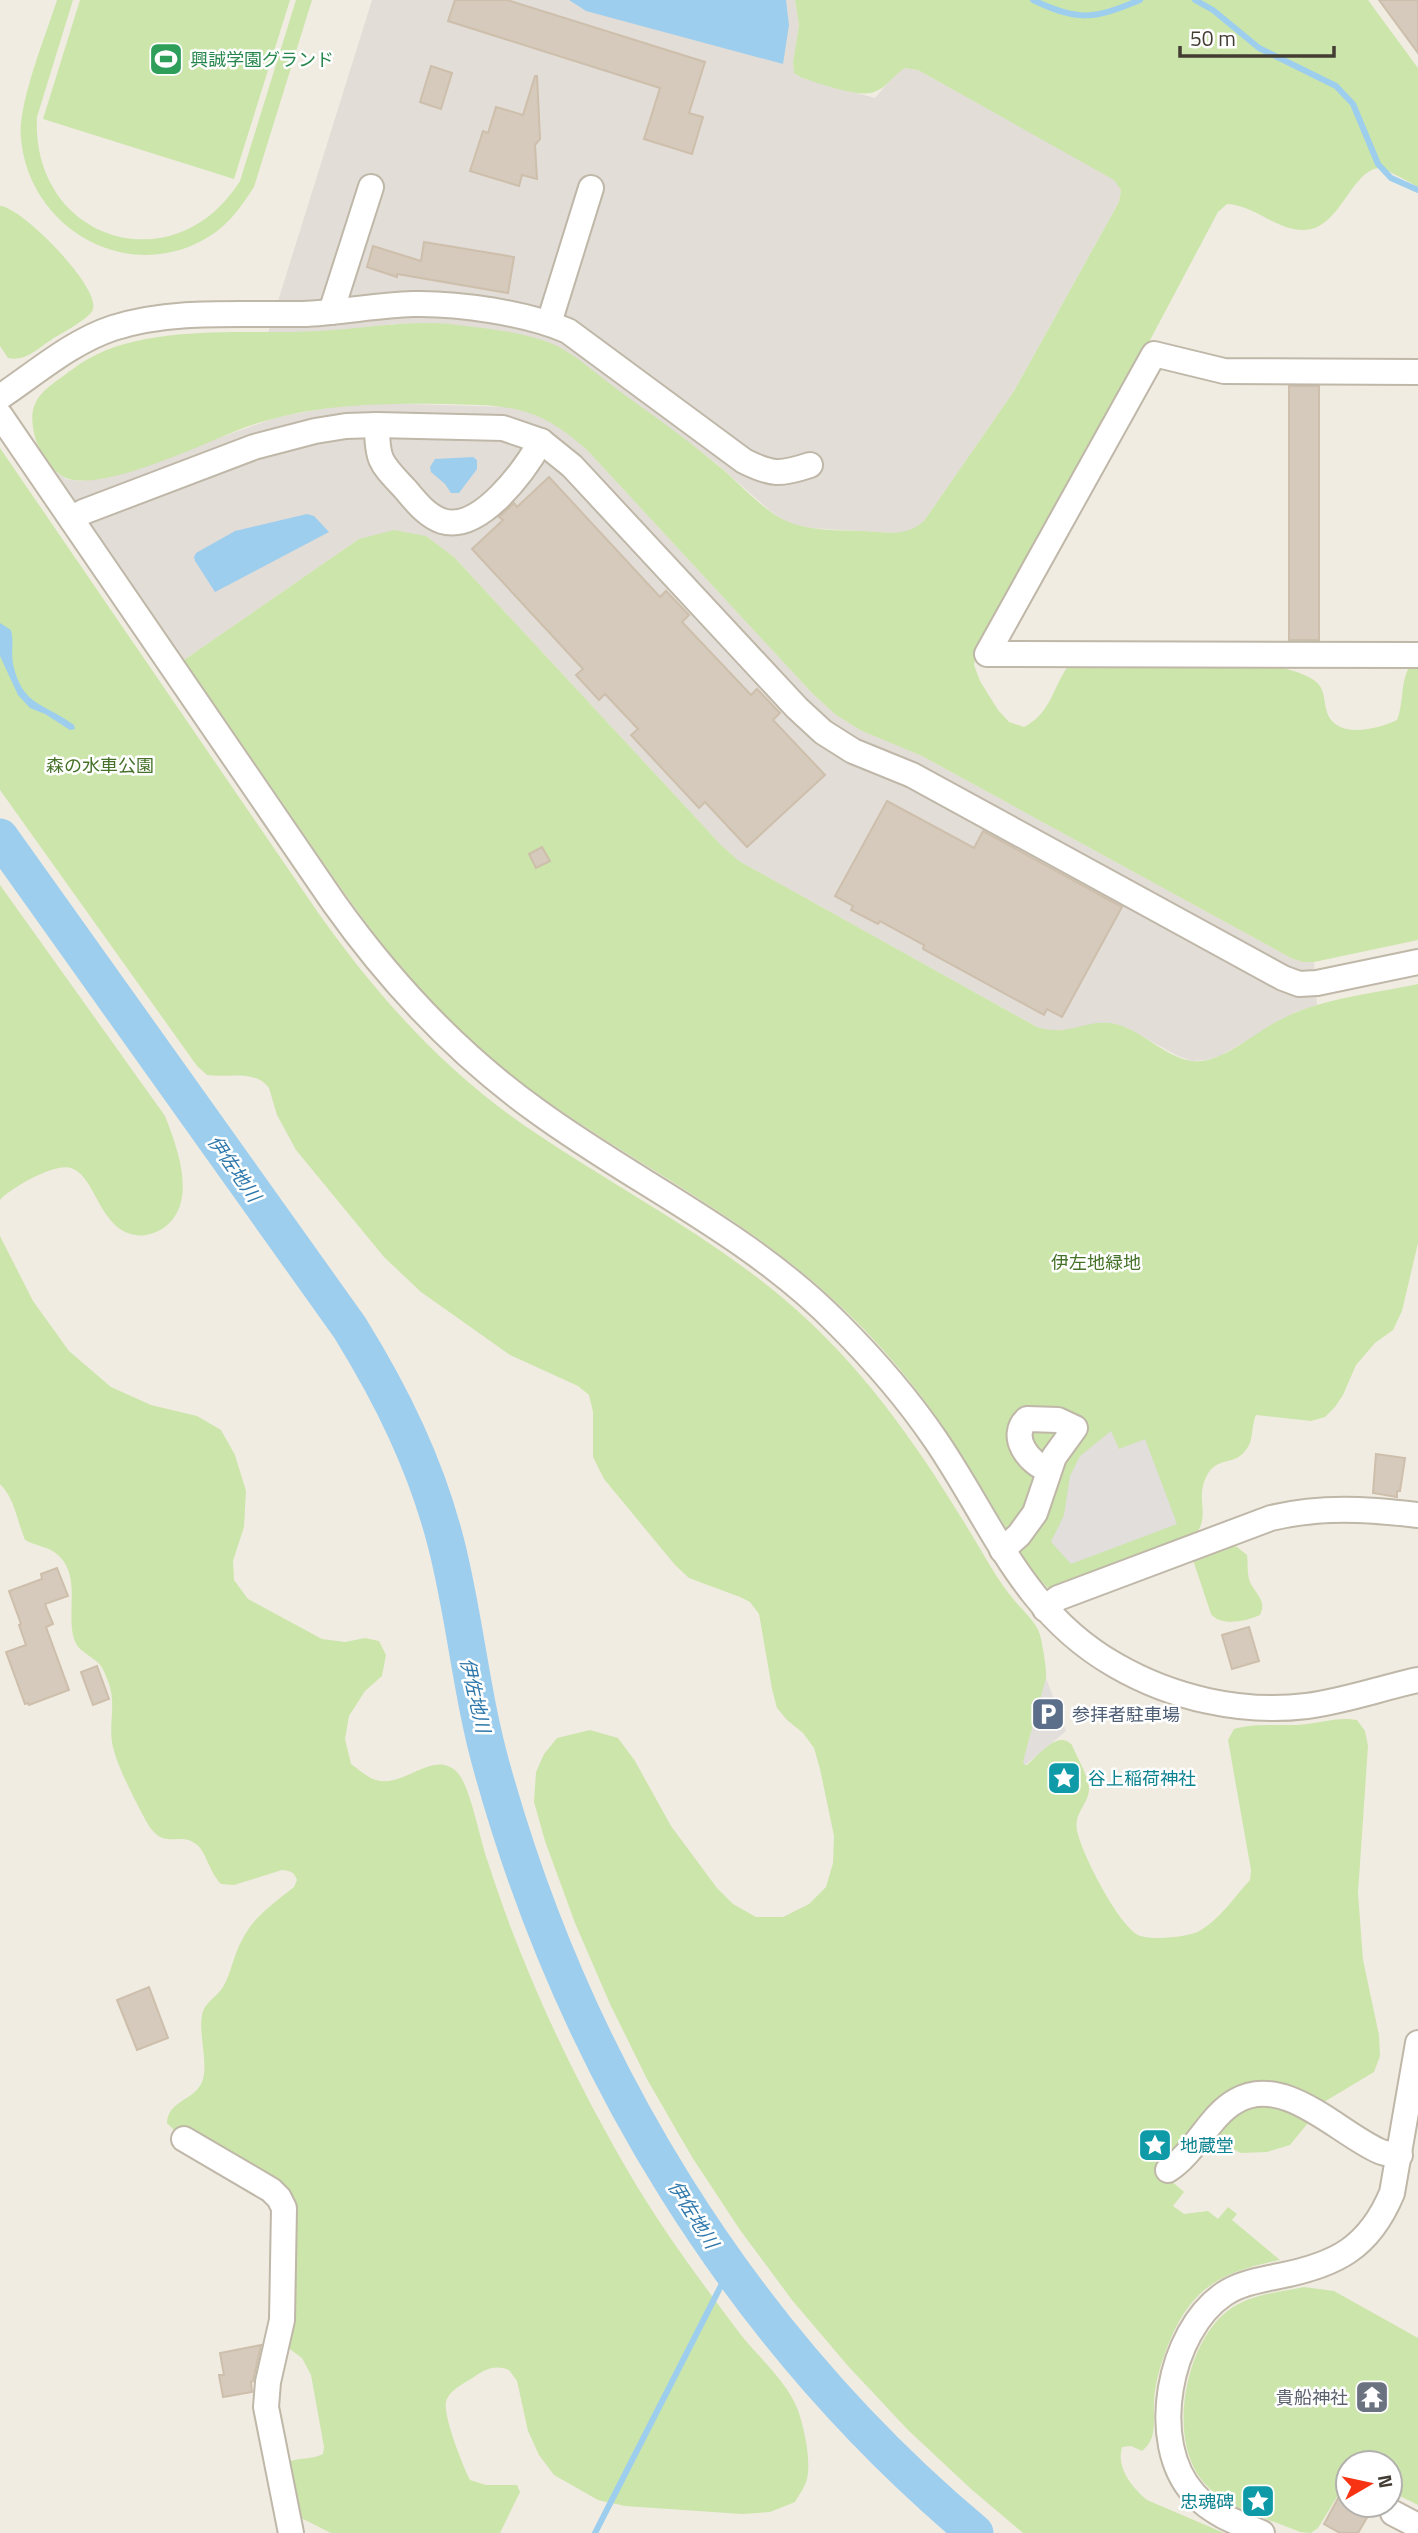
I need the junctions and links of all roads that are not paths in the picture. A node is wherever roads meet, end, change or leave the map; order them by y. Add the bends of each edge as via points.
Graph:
1 (370, 187) dead end
2 (591, 188) dead end
3 (331, 313) junction
4 (549, 323) junction
5 (1418, 372) edge
6 (0, 397) edge
7 (0, 415) edge
8 (377, 425) junction
9 (541, 441) junction
10 (810, 465) dead end
11 (72, 520) junction
12 (1418, 655) edge
13 (1418, 962) edge
14 (1049, 1470) dead end
15 (1418, 1515) edge
16 (1002, 1550) junction
17 (1045, 1609) junction
18 (1418, 1680) edge
19 (1418, 2042) edge
20 (1411, 2131) edge
21 (184, 2139) dead end
22 (1400, 2155) junction
23 (1168, 2169) dead end
24 (291, 2533) edge
25 (1262, 2533) edge

1 - 3 street
2 - 4 street
3 - 4 street via 435,304
3 - 6 street via 145,320 81,342
4 - 10 street via 586,343 744,461 765,472 788,473
5 - 12 street via 1224,371 1154,354 987,654
7 - 11 street
8 - 9 street via 503,428
8 - 9 street via 377,450 384,467 430,516 452,523 474,517 491,502 524,471
8 - 11 street via 284,438
9 - 13 street via 572,466 797,708 853,751 912,775 1299,984
11 - 16 street via 334,903 407,997 492,1078 540,1114 758,1254 798,1286 896,1388 935,1439
14 - 16 street via 1035,1513
15 - 17 street via 1337,1508 1271,1518 1058,1598
16 - 17 street
17 - 18 street via 1113,1664 1186,1696 1225,1704 1305,1706
19 - 20 street
20 - 22 street
21 - 24 street via 271,2190 284,2208 283,2313 266,2407
22 - 23 street via 1380,2152 1304,2105 1258,2093 1219,2115 1185,2157
22 - 25 street via 1392,2193 1369,2234 1332,2262 1223,2294 1195,2324 1175,2371 1169,2431 1180,2475 1211,2509

